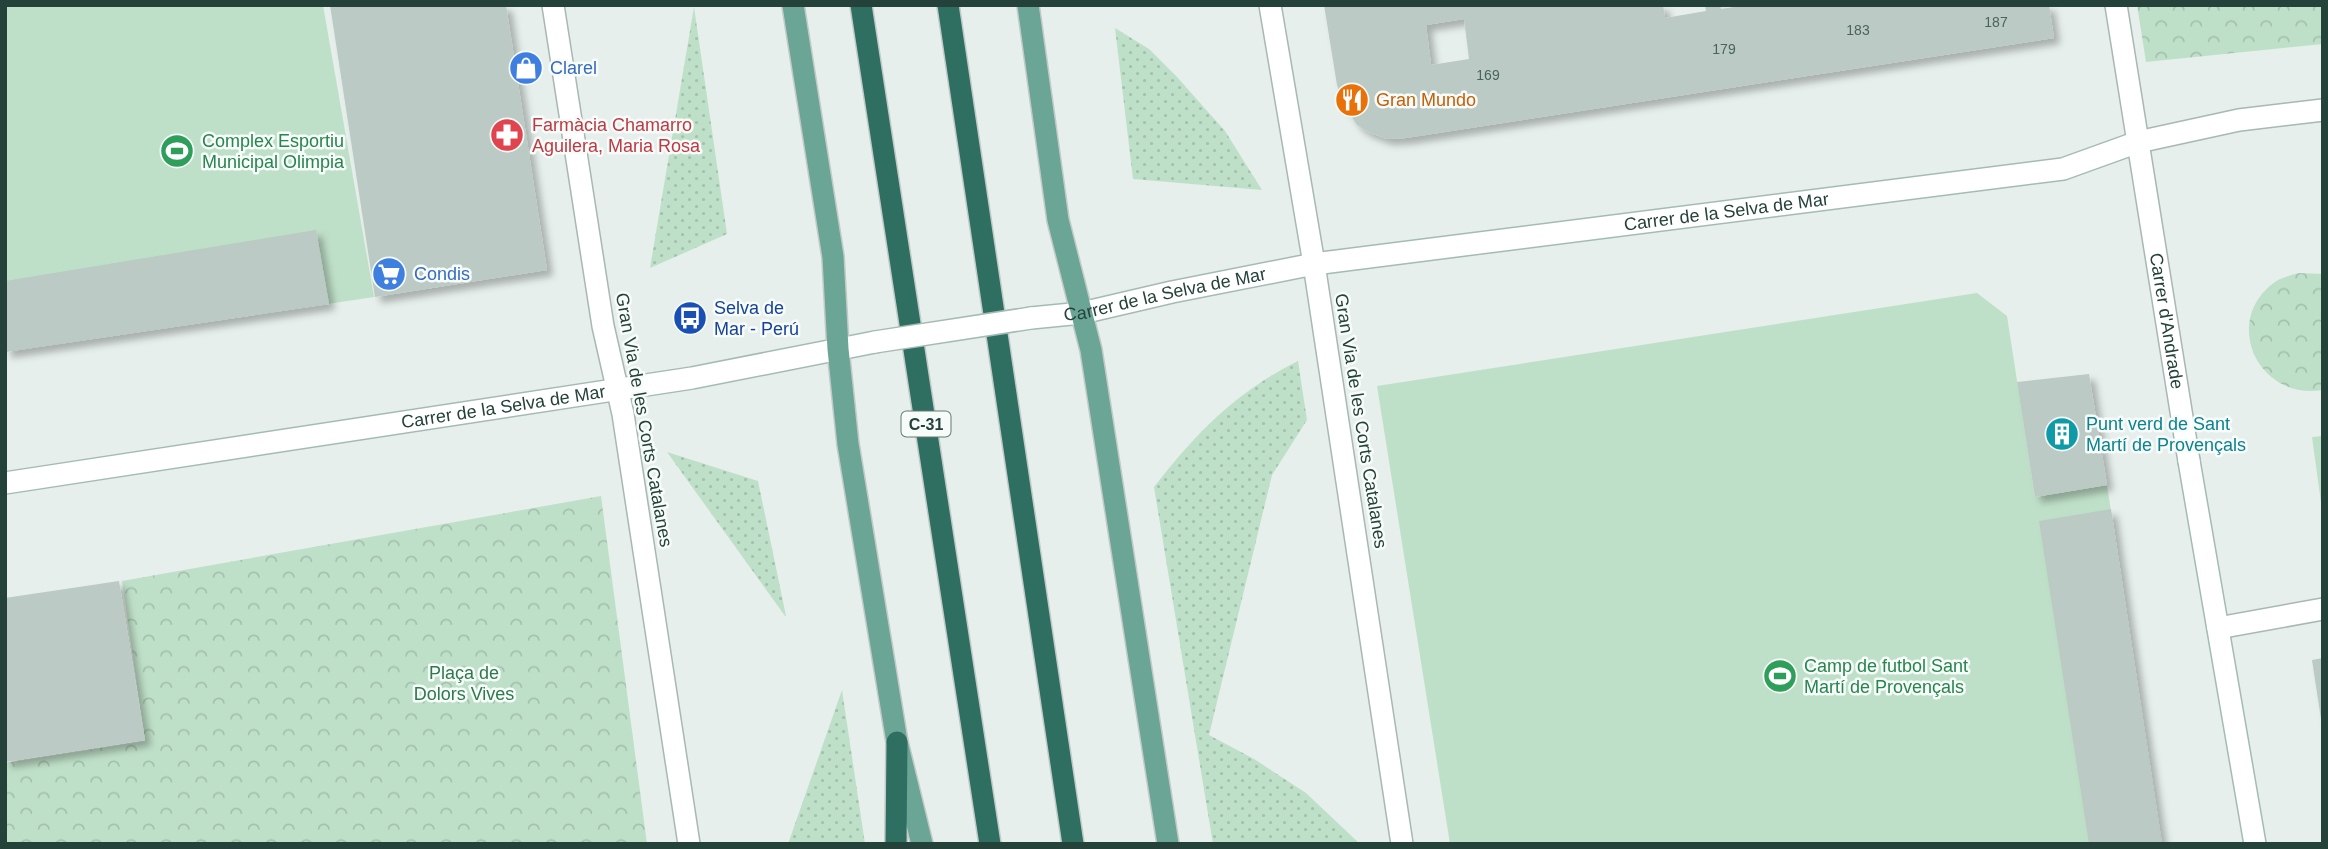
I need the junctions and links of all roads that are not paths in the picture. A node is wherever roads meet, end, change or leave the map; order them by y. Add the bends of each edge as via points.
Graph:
1 (553, 5) edge
2 (793, 5) edge
3 (861, 5) edge
4 (948, 5) edge
5 (1028, 5) edge
6 (1270, 5) edge
7 (2116, 5) edge
8 (2323, 110) edge
9 (2138, 142) junction
10 (1314, 264) junction
11 (1082, 313) junction
12 (838, 349) junction
13 (618, 388) junction
14 (5, 483) edge
15 (2323, 609) edge
16 (2218, 628) junction
17 (897, 741) junction
18 (689, 844) edge
19 (896, 844) edge
20 (922, 844) edge
21 (990, 844) edge
22 (1073, 844) edge
23 (1168, 844) edge
24 (1402, 844) edge
25 (2255, 844) edge

1 - 13 street, Gran Via de les Corts Catalanes via 603,326
2 - 12 main road via 833,257
3 - 21 highway, C-31
4 - 22 highway
5 - 11 main road via 1058,220
6 - 10 street, Gran Via de les Corts Catalanes
7 - 9 street, Carrer d'Andrade
8 - 9 street, Carrer de la Selva de Mar via 2239,120
9 - 10 street, Carrer de la Selva de Mar via 2063,169
9 - 16 street, Carrer d'Andrade
10 - 11 street, Carrer de la Selva de Mar
10 - 24 street, Gran Via de les Corts Catalanes
11 - 12 street, Carrer de la Selva de Mar, bridge
11 - 23 main road via 1096,375
12 - 13 street, Carrer de la Selva de Mar
12 - 17 main road via 848,444
13 - 14 street, Carrer de la Selva de Mar
13 - 18 street, Gran Via de les Corts Catalanes
15 - 16 street
16 - 25 street, Carrer d'Andrade
17 - 19 highway
17 - 20 main road

